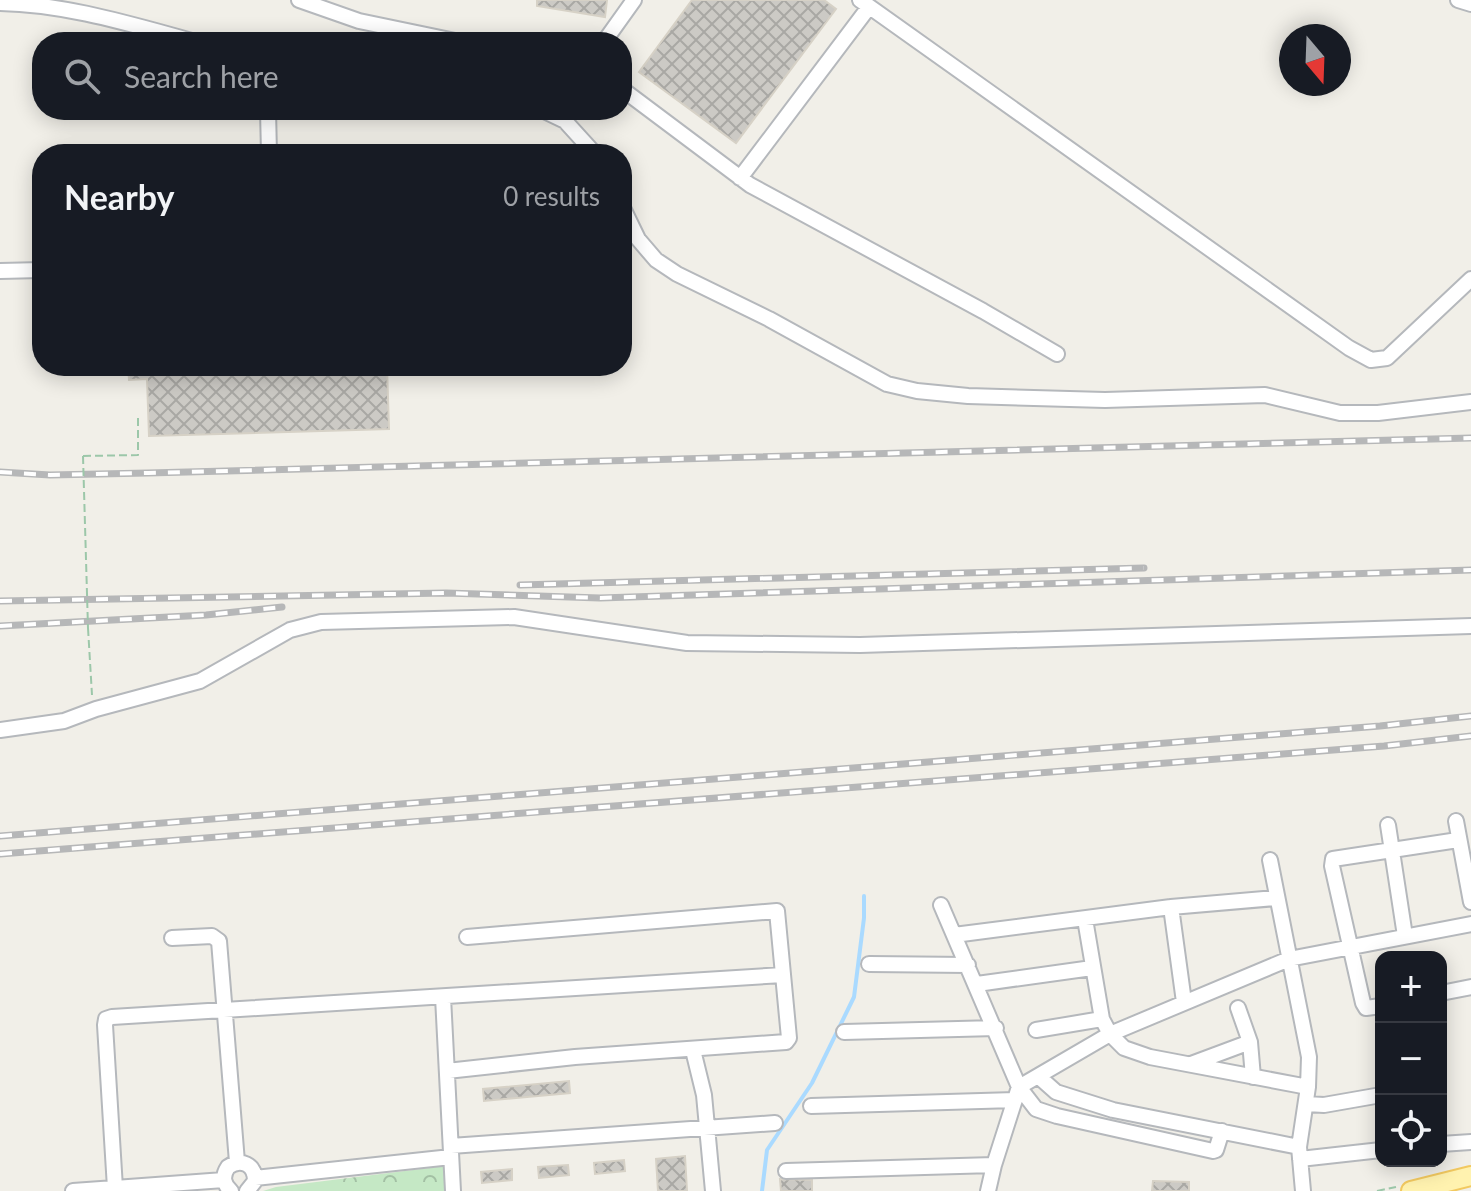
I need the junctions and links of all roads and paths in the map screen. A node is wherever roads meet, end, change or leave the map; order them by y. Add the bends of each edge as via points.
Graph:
1 (304, 0) edge
2 (634, 0) edge
3 (1458, 0) edge
4 (0, 3) edge
5 (865, 3) edge
6 (1471, 4) edge
7 (155, 32) edge
8 (412, 32) edge
9 (611, 32) edge
10 (632, 97) edge
11 (268, 120) edge
12 (563, 120) edge
13 (269, 144) edge
14 (586, 144) edge
15 (740, 178) junction
16 (632, 227) edge
17 (32, 270) edge
18 (0, 271) edge
19 (1471, 279) edge
20 (1057, 354) dead end
21 (1471, 402) edge
22 (138, 418) dead end
23 (1471, 626) edge
24 (96, 709) junction
25 (0, 730) edge
26 (1456, 821) dead end
27 (1388, 825) dead end
28 (1458, 840) junction
29 (1391, 849) junction
30 (1270, 860) dead end
31 (1468, 873) edge
32 (1276, 898) junction
33 (1471, 902) edge
34 (941, 905) dead end
35 (1171, 907) junction
36 (1085, 919) junction
37 (1471, 924) edge
38 (960, 935) junction
39 (1405, 936) junction
40 (467, 937) dead end
41 (172, 938) dead end
42 (1352, 949) junction
43 (1289, 959) junction
44 (869, 964) dead end
45 (968, 965) junction
46 (1092, 968) junction
47 (783, 975) junction
48 (980, 984) junction
49 (1471, 987) edge
50 (1447, 992) edge
51 (443, 997) junction
52 (1184, 1002) junction
53 (1375, 1007) edge
54 (1238, 1008) dead end
55 (223, 1010) junction
56 (1102, 1019) junction
57 (996, 1028) junction
58 (1036, 1030) dead end
59 (844, 1032) dead end
60 (1110, 1034) junction
61 (1250, 1042) junction
62 (693, 1050) junction
63 (1188, 1065) junction
64 (447, 1071) junction
65 (1253, 1077) junction
66 (1027, 1085) junction
67 (1308, 1087) junction
68 (1375, 1096) edge
69 (1306, 1104) junction
70 (811, 1106) dead end
71 (775, 1123) dead end
72 (708, 1129) junction
73 (1219, 1139) junction
74 (1447, 1142) edge
75 (1471, 1142) edge
76 (1375, 1151) edge
77 (451, 1152) junction
78 (1300, 1160) junction
79 (237, 1162) junction
80 (994, 1165) junction
81 (786, 1171) dead end
82 (1471, 1176) edge
83 (251, 1185) edge
84 (228, 1186) edge
85 (115, 1189) edge
86 (73, 1191) edge
87 (453, 1191) edge
88 (713, 1191) edge
89 (988, 1191) edge
90 (1303, 1191) edge
91 (1411, 1191) edge

1 - 8 street via 359,21
2 - 9 street
3 - 6 street
4 - 7 street via 68,11
5 - 15 street
5 - 19 street via 1371,360 1383,360 1399,348
10 - 15 street
11 - 13 street
12 - 14 street
15 - 20 street
16 - 21 street via 656,260 677,274 887,384 917,391 1105,400 1265,395 1340,413
17 - 18 street
22 - 24 path, bridge via 138,455 83,456 89,661
23 - 24 street via 860,645 687,643 514,617 321,622 290,630 200,681
24 - 25 street via 64,721
26 - 28 street
27 - 29 street
28 - 29 street
28 - 31 street
29 - 39 street
29 - 42 street via 1333,859
30 - 32 street
31 - 33 street
32 - 35 street
32 - 43 street
34 - 38 street
35 - 36 street
35 - 52 street
36 - 38 street
36 - 46 street
37 - 39 street
38 - 45 street
39 - 42 street
40 - 47 street via 777,911
41 - 55 street via 217,937
42 - 43 street
42 - 53 street via 1363,1003
43 - 52 street
43 - 67 street via 1309,1057
44 - 45 street
45 - 48 street
46 - 48 street
46 - 56 street
47 - 51 street
47 - 62 street via 789,1040
48 - 57 street
49 - 50 street
51 - 55 street
51 - 64 street
52 - 60 street
54 - 61 street
55 - 79 street
55 - 85 street via 106,1019
56 - 58 street
56 - 60 street
57 - 59 street
57 - 66 street
60 - 63 street via 1124,1048
60 - 66 street
61 - 63 street
61 - 65 street
62 - 64 street
62 - 72 street
63 - 65 street
64 - 77 street
65 - 67 street
66 - 70 street
66 - 73 street
66 - 73 street via 1036,1109 1057,1116 1213,1151
66 - 80 street
67 - 69 street
68 - 69 street
69 - 78 street
71 - 72 street
72 - 77 street
72 - 88 street
73 - 78 street
74 - 75 street
76 - 78 street
77 - 83 street
77 - 87 street
78 - 90 street
79 - 83 street via 251,1167
79 - 84 street via 228,1167
80 - 81 street
80 - 89 street
82 - 91 main road
84 - 85 street
85 - 86 street

